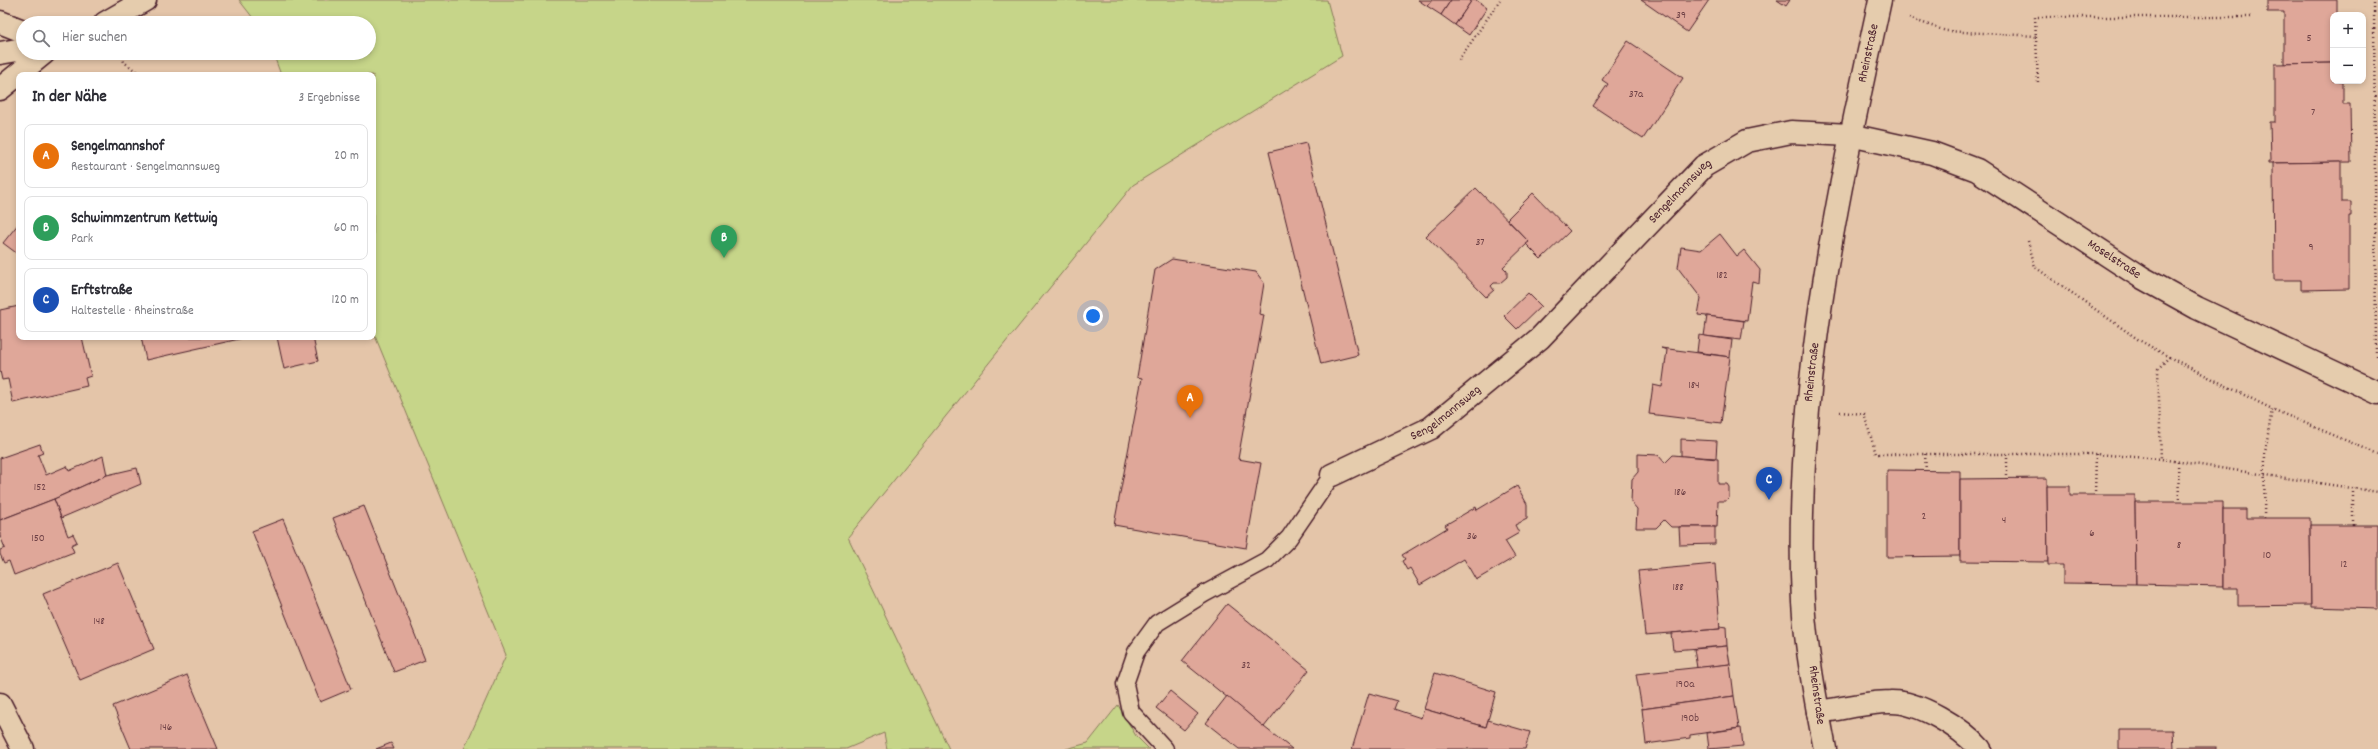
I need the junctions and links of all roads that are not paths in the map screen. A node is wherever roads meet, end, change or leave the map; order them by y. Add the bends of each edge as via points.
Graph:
1 (145, 0) edge
2 (1879, 4) edge
3 (118, 16) edge
4 (0, 22) edge
5 (16, 28) edge
6 (16, 50) edge
7 (0, 53) edge
8 (35, 60) edge
9 (21, 72) edge
10 (16, 76) edge
11 (0, 89) edge
12 (1850, 136) junction
13 (2377, 392) edge
14 (1332, 475) joint
15 (0, 704) edge
16 (1818, 712) junction
17 (24, 749) edge
18 (1165, 749) edge
19 (1825, 749) edge
20 (1980, 749) edge

1 - 3 street
2 - 12 street, Rheinstraße
4 - 5 street
6 - 7 street
8 - 9 street
10 - 11 street
12 - 13 street, Moselstraße via 1932,153 1977,170 2141,277 2196,308
12 - 14 street, Sengelmannsweg via 1791,132 1747,141 1704,166 1540,338 1430,428
12 - 16 street, Rheinstraße via 1822,295 1806,408 1801,504 1803,604
14 - 18 lane, Sengelmannsweg via 1289,538 1267,560 1204,594 1158,623 1136,652 1125,684 1131,712
15 - 17 street
16 - 19 street, Rheinstraße
16 - 20 street via 1891,702 1934,712 1974,741

